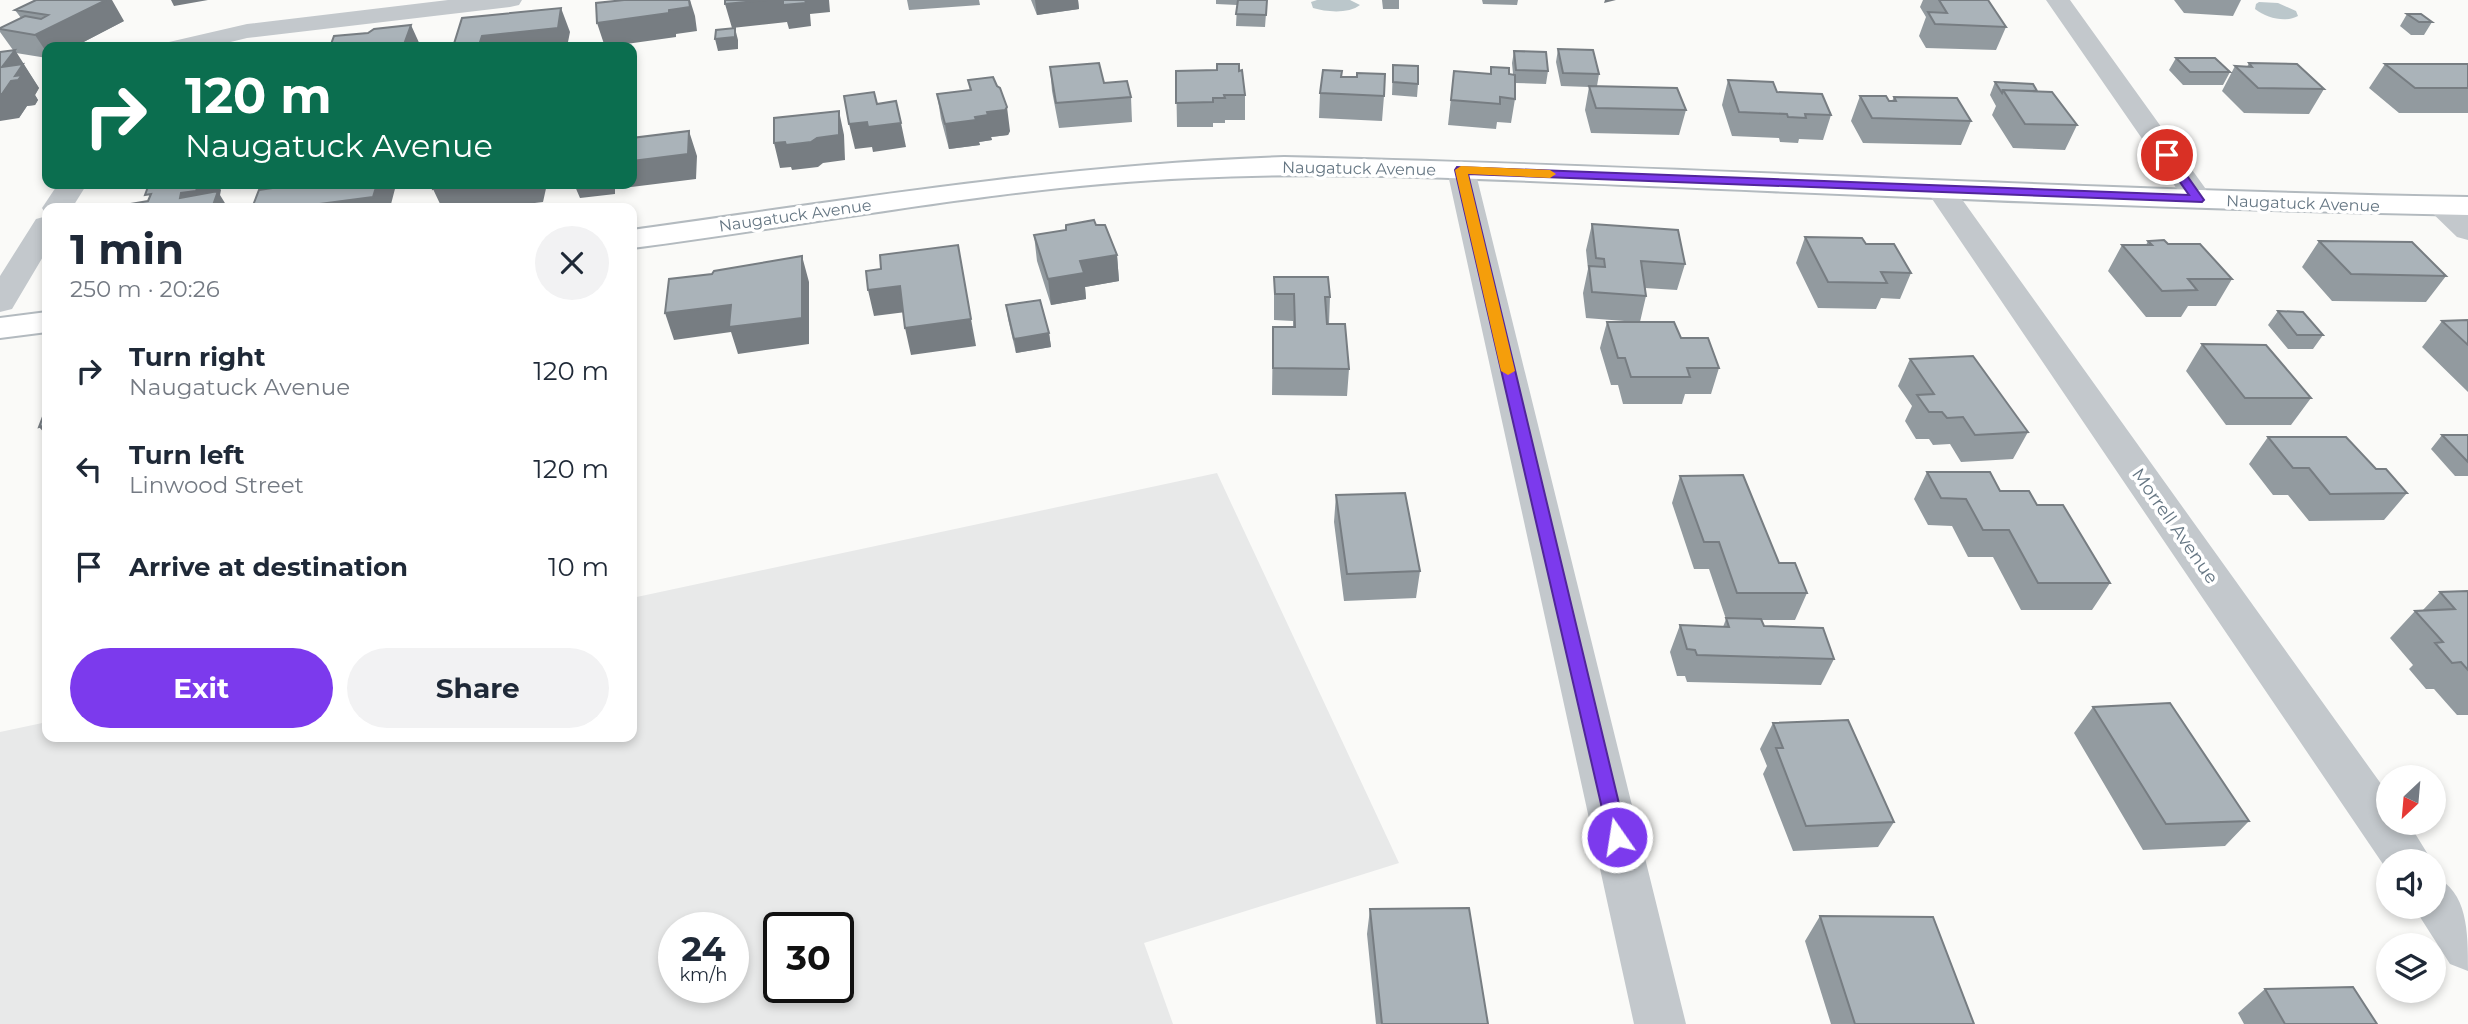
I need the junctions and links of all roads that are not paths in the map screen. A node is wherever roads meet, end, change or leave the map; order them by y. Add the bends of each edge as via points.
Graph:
1 (510, 0) edge
2 (2058, 0) edge
3 (460, 3) edge
4 (198, 42) edge
5 (1461, 170) junction
6 (1941, 190) junction
7 (2198, 200) junction
8 (2454, 206) edge
9 (2468, 231) edge
10 (42, 233) edge
11 (637, 238) edge
12 (0, 302) edge
13 (42, 323) edge
14 (0, 328) edge
15 (2400, 849) edge
16 (2446, 915) edge
17 (2468, 947) edge
18 (1660, 1024) edge

1 - 3 street
2 - 7 street
3 - 4 street via 247,30
5 - 6 main road, Naugatuck Avenue
5 - 11 main road, Naugatuck Avenue via 1284,166 1138,173 955,192
5 - 18 street
6 - 7 main road, Naugatuck Avenue
6 - 15 street, Morrell Avenue
7 - 8 main road, Naugatuck Avenue
8 - 9 street
10 - 12 street
13 - 14 main road
16 - 17 street

